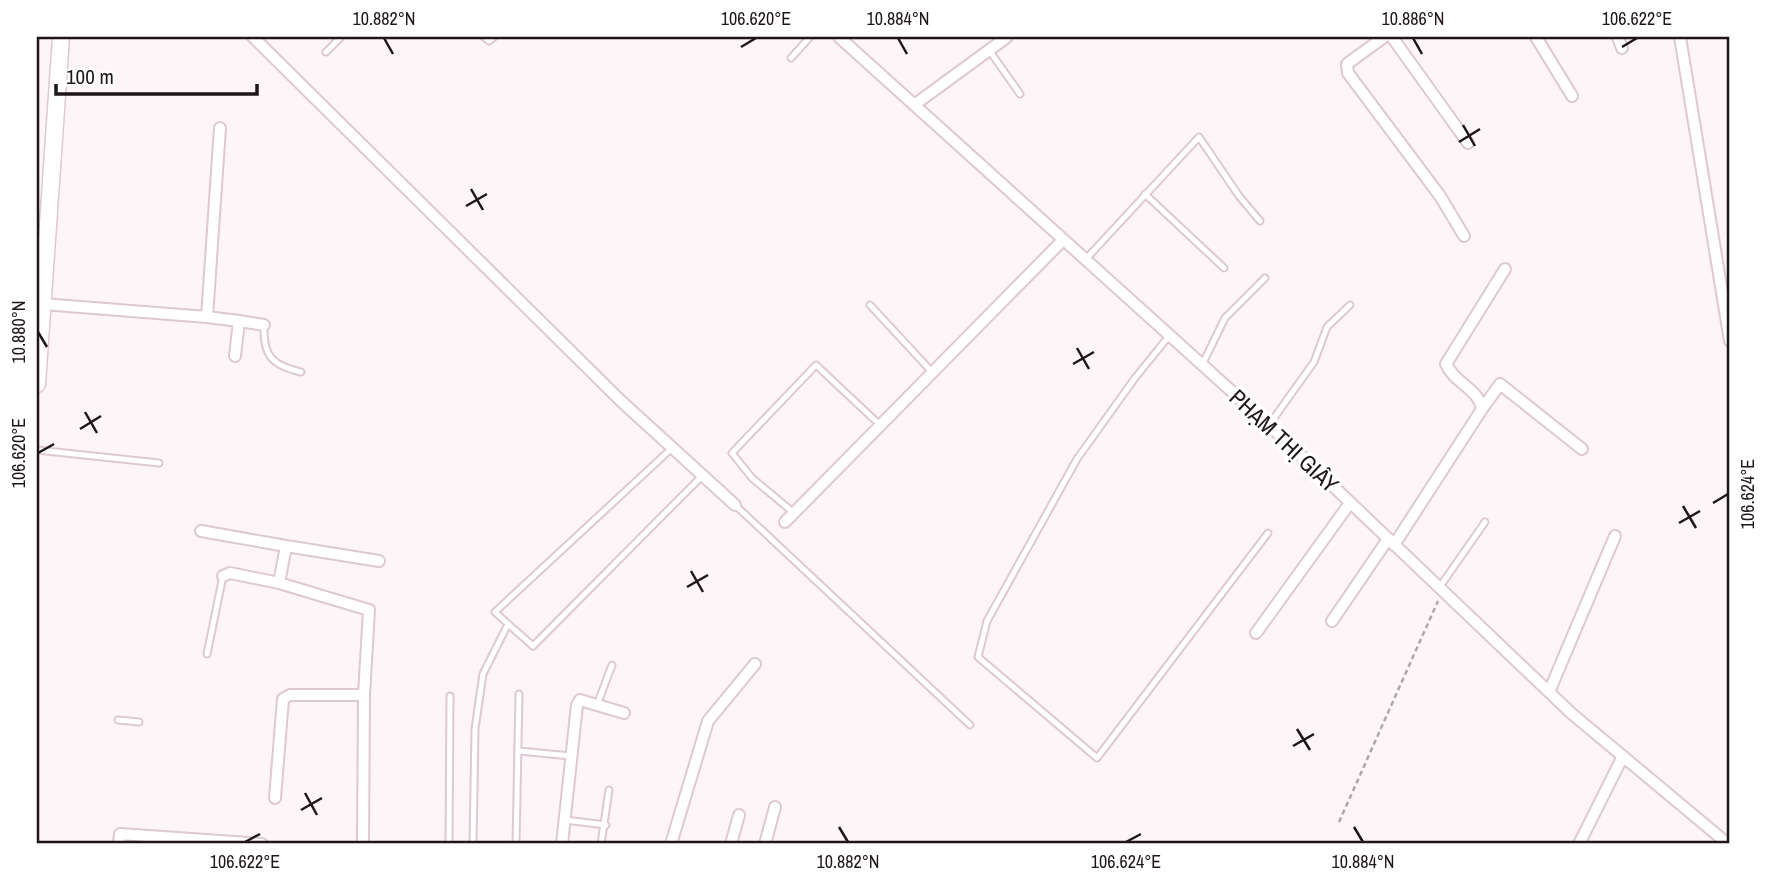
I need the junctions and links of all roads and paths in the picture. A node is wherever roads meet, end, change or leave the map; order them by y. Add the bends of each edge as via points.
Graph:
1 (61, 37) edge
2 (253, 37) edge
3 (341, 37) edge
4 (484, 37) edge
5 (494, 37) edge
6 (810, 37) edge
7 (839, 37) edge
8 (1007, 37) edge
9 (1384, 37) edge
10 (1392, 37) edge
11 (1536, 37) edge
12 (1680, 37) edge
13 (989, 50) junction
14 (326, 52) dead end
15 (791, 58) dead end
16 (1020, 94) dead end
17 (1572, 96) dead end
18 (914, 105) junction
19 (220, 128) dead end
20 (1468, 143) dead end
21 (1145, 194) junction
22 (1260, 221) dead end
23 (1464, 236) dead end
24 (1063, 240) junction
25 (1086, 260) junction
26 (1224, 268) dead end
27 (1504, 270) dead end
28 (1265, 278) dead end
29 (43, 304) junction
30 (870, 305) dead end
31 (1350, 305) dead end
32 (207, 317) junction
33 (239, 321) junction
34 (264, 324) joint
35 (1169, 336) junction
36 (1730, 341) edge
37 (235, 356) dead end
38 (1202, 365) junction
39 (301, 372) dead end
40 (932, 372) junction
41 (37, 384) edge
42 (1482, 409) junction
43 (880, 425) junction
44 (1269, 425) junction
45 (672, 448) junction
46 (1582, 449) dead end
47 (37, 450) edge
48 (159, 463) dead end
49 (701, 477) junction
50 (1350, 503) junction
51 (735, 505) joint
52 (794, 513) junction
53 (785, 522) dead end
54 (1485, 522) dead end
55 (201, 531) dead end
56 (1268, 533) dead end
57 (1615, 536) dead end
58 (1391, 542) junction
59 (286, 546) junction
60 (379, 561) dead end
61 (223, 576) joint
62 (279, 583) junction
63 (1442, 590) junction
64 (1332, 621) dead end
65 (508, 624) junction
66 (1256, 632) dead end
67 (207, 654) dead end
68 (755, 664) dead end
69 (612, 665) dead end
70 (1549, 692) junction
71 (519, 694) dead end
72 (364, 695) junction
73 (450, 696) dead end
74 (597, 705) junction
75 (624, 712) dead end
76 (118, 720) dead end
77 (139, 722) dead end
78 (970, 725) dead end
79 (519, 751) junction
80 (571, 756) junction
81 (1622, 758) junction
82 (609, 790) dead end
83 (275, 798) dead end
84 (775, 807) dead end
85 (739, 815) dead end
86 (565, 820) junction
87 (1339, 822) dead end
88 (606, 825) junction
89 (119, 844) edge
90 (262, 844) edge
91 (363, 844) edge
92 (449, 844) edge
93 (473, 844) edge
94 (516, 844) edge
95 (562, 844) edge
96 (601, 844) edge
97 (671, 844) edge
98 (731, 844) edge
99 (765, 844) edge
100 (1579, 844) edge
101 (1728, 844) edge

1 - 29 street
2 - 45 street
3 - 14 lane
4 - 5 lane via 489,41
6 - 15 lane
7 - 18 street, PHẠM THỊ GIÂY
8 - 13 street
9 - 23 street via 1347,64 1348,73 1440,196
10 - 20 street
11 - 17 street
12 - 36 street
13 - 16 lane
13 - 18 street
18 - 24 street, PHẠM THỊ GIÂY
19 - 32 street
21 - 22 lane via 1199,137
21 - 25 lane
21 - 26 lane
24 - 25 street, PHẠM THỊ GIÂY
24 - 40 street
25 - 35 street, PHẠM THỊ GIÂY
27 - 42 street via 1446,364 1480,399
28 - 38 lane via 1225,318
29 - 32 street
29 - 41 street
30 - 40 lane
31 - 44 lane via 1327,327 1314,362
32 - 33 street
33 - 34 street
33 - 37 street
34 - 39 lane via 267,354 289,370
35 - 38 street, PHẠM THỊ GIÂY
35 - 56 lane via 1077,459 987,621 978,657 1097,758
38 - 44 street, PHẠM THỊ GIÂY
40 - 43 street
42 - 46 street via 1500,384
42 - 58 street
43 - 52 street
43 - 52 lane via 816,365 732,453 752,478
44 - 50 street, PHẠM THỊ GIÂY
45 - 49 street
45 - 65 lane via 498,606 495,612
47 - 48 lane
49 - 51 street
49 - 65 lane via 533,646
50 - 58 street, PHẠM THỊ GIÂY
50 - 66 street
51 - 78 lane
52 - 53 street
54 - 63 lane
55 - 59 street
57 - 70 street
58 - 63 street, PHẠM THỊ GIÂY
58 - 64 street
59 - 60 street
59 - 62 street
61 - 62 street via 227,572
61 - 67 lane
62 - 72 street via 369,610
63 - 70 street, PHẠM THỊ GIÂY
63 - 87 path
65 - 93 lane via 483,674 475,729
68 - 97 street via 708,721
69 - 74 lane
70 - 81 street, PHẠM THỊ GIÂY
71 - 79 lane
72 - 83 street via 290,695 283,699
72 - 91 street
73 - 92 lane
74 - 75 street
74 - 80 street via 580,700 577,705
76 - 77 lane
79 - 80 lane
79 - 94 lane
80 - 86 street
81 - 100 street
81 - 101 street, PHẠM THỊ GIÂY
82 - 88 lane
84 - 99 street
85 - 98 street
86 - 88 lane
86 - 95 street
88 - 96 lane
89 - 90 street via 120,834

